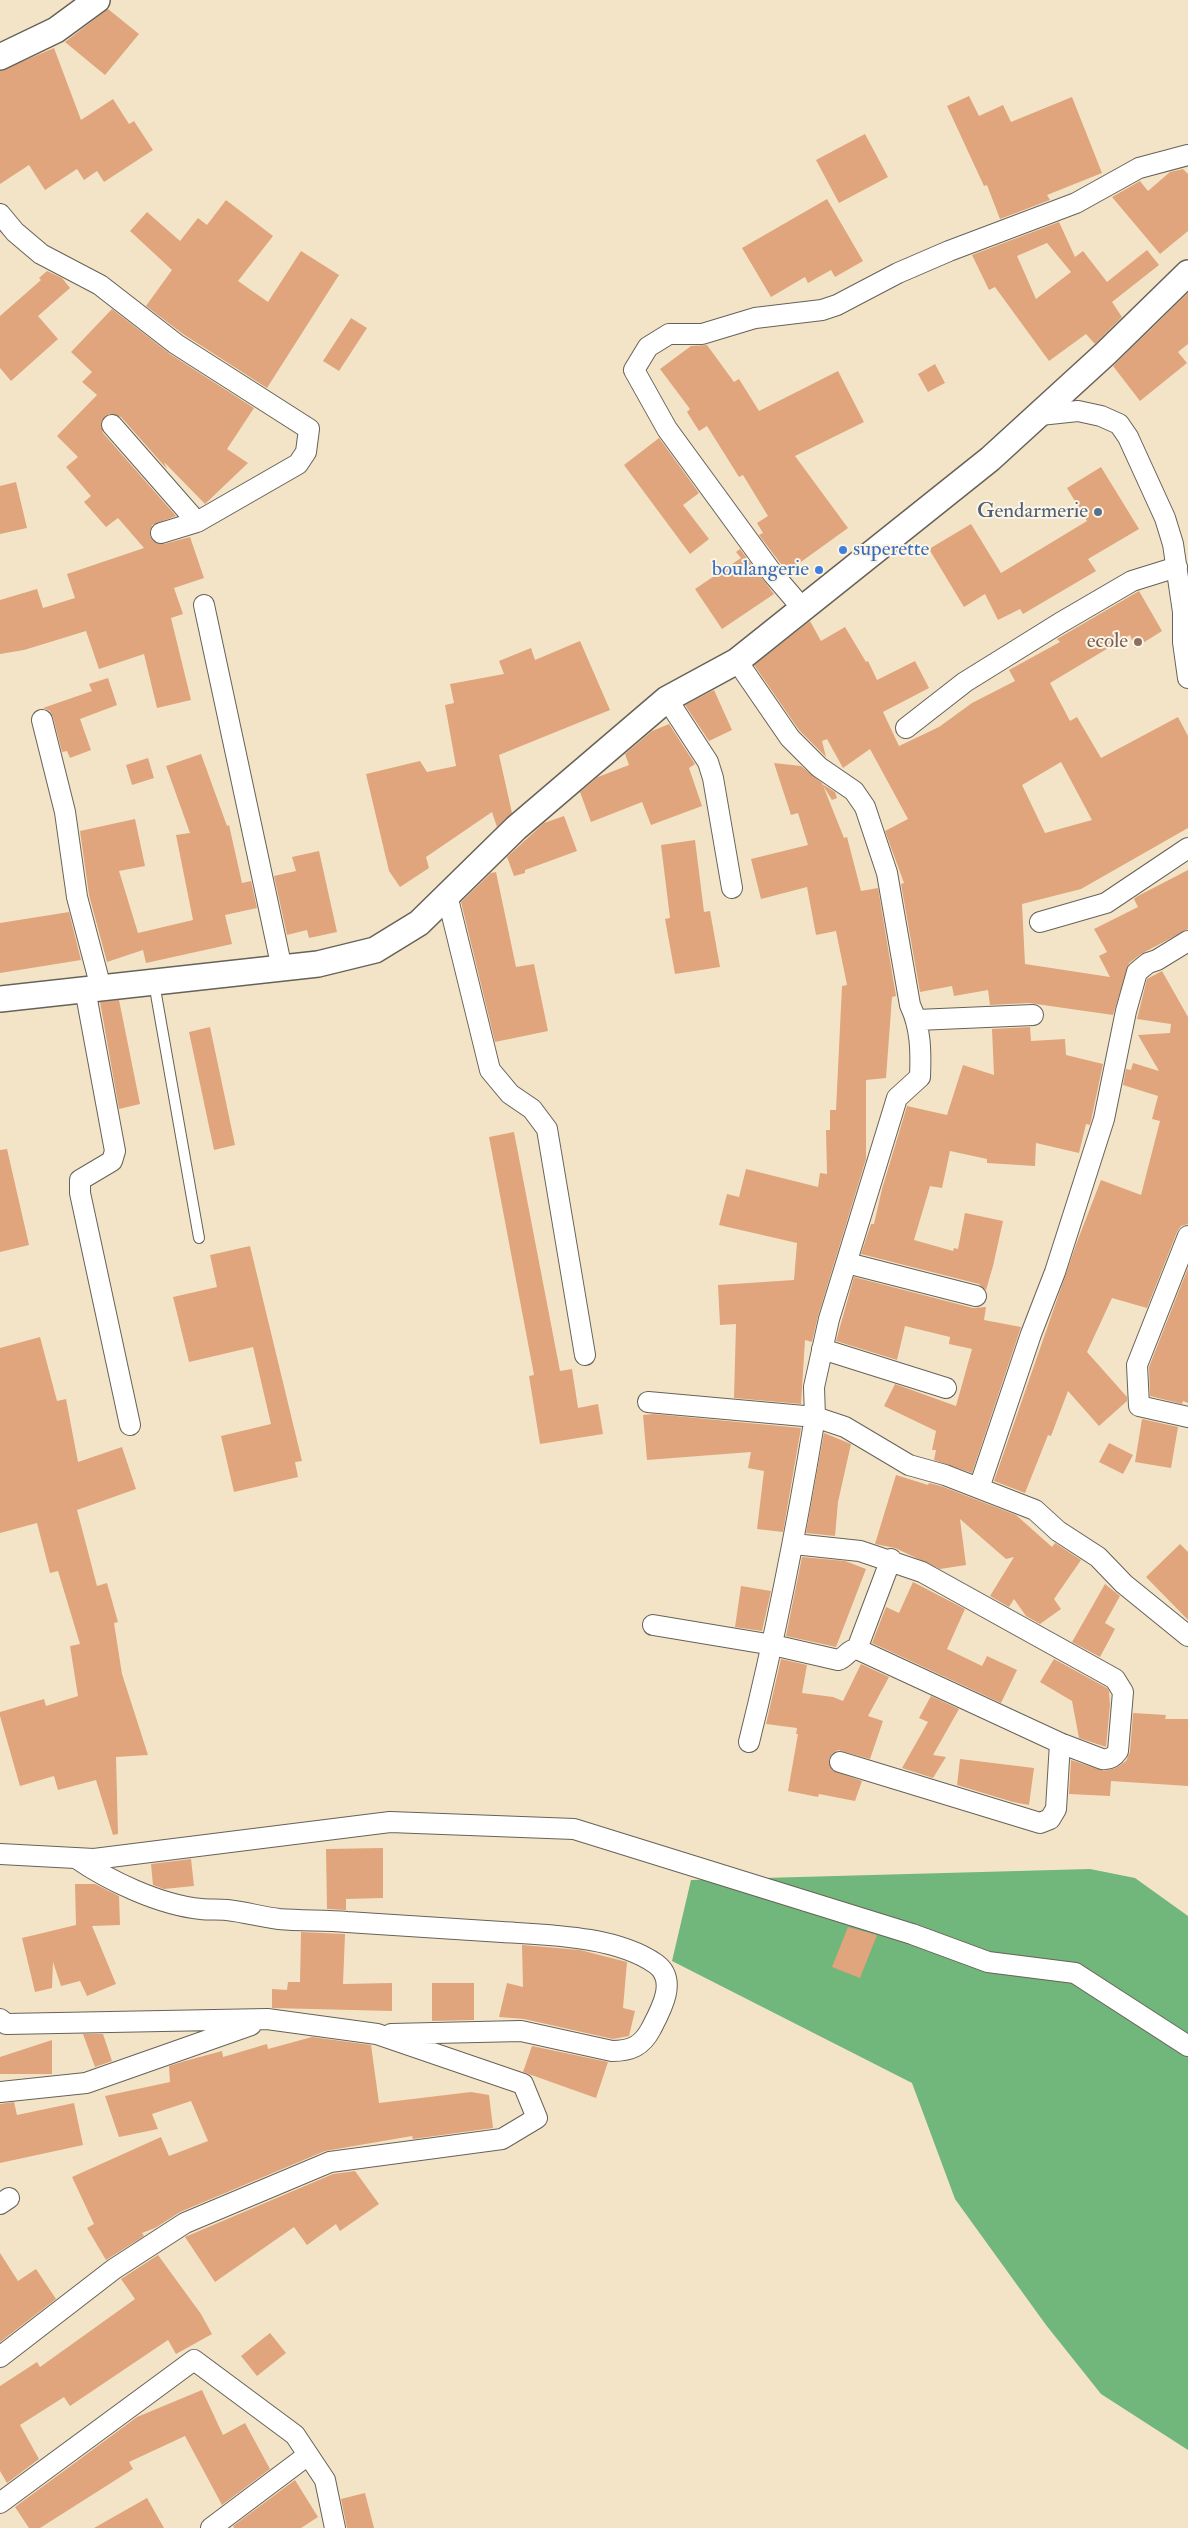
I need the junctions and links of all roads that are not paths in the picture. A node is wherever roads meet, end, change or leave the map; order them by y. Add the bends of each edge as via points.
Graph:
1 (97, 0) edge
2 (0, 57) edge
3 (1188, 155) edge
4 (0, 214) edge
5 (1188, 273) edge
6 (1040, 415) junction
7 (112, 425) dead end
8 (197, 522) junction
9 (161, 534) dead end
10 (1177, 567) junction
11 (204, 605) dead end
12 (803, 609) junction
13 (737, 661) junction
14 (1188, 678) edge
15 (667, 700) junction
16 (42, 720) dead end
17 (906, 728) dead end
18 (1188, 848) edge
19 (732, 888) dead end
20 (447, 895) junction
21 (1040, 922) dead end
22 (1188, 941) edge
23 (282, 968) junction
24 (154, 982) junction
25 (93, 988) junction
26 (0, 999) edge
27 (1033, 1015) dead end
28 (917, 1020) junction
29 (1188, 1236) edge
30 (199, 1238) dead end
31 (846, 1263) junction
32 (976, 1296) dead end
33 (822, 1349) junction
34 (585, 1355) dead end
35 (946, 1388) dead end
36 (648, 1402) dead end
37 (815, 1417) junction
38 (1188, 1418) edge
39 (130, 1425) dead end
40 (979, 1488) junction
41 (794, 1544) junction
42 (891, 1560) junction
43 (653, 1625) dead end
44 (1188, 1636) edge
45 (773, 1644) junction
46 (857, 1649) junction
47 (749, 1742) dead end
48 (1060, 1743) junction
49 (840, 1762) dead end
50 (0, 1854) edge
51 (75, 1858) junction
52 (0, 2019) edge
53 (267, 2020) junction
54 (377, 2034) junction
55 (1188, 2046) edge
56 (0, 2092) edge
57 (0, 2357) edge
58 (308, 2455) junction
59 (0, 2504) edge
60 (211, 2528) edge
61 (335, 2528) edge

1 - 2 street via 56,30
3 - 12 street via 1139,168 1076,203 949,251 837,305 822,310 755,318 702,334 669,334 645,350 634,370 667,429 773,574
4 - 8 street via 14,232 41,254 100,285 176,344 309,429 306,452 298,464
5 - 6 street
6 - 10 street via 1078,411 1119,424 1141,461 1165,518
6 - 12 street
7 - 8 street
8 - 9 street
10 - 14 street
10 - 17 street via 1132,581 965,682
11 - 23 street
12 - 13 street
13 - 15 street
13 - 28 street via 790,738 819,767 854,791 865,807 887,873 910,1005
15 - 19 street via 708,762
15 - 20 street via 516,828
16 - 25 street via 65,812
18 - 21 street via 1106,903
20 - 23 street via 419,923 375,950 318,964
20 - 34 street via 490,1070 510,1094 532,1109 547,1129
22 - 40 street via 1137,972 1104,1119 1055,1272
23 - 24 street
24 - 25 street
24 - 30 lane
25 - 26 street
25 - 39 street via 115,1151 112,1161 80,1180 80,1193
27 - 28 street
28 - 31 street via 920,1077 897,1098
29 - 38 street via 1137,1364 1139,1406
31 - 32 street
31 - 33 street
33 - 35 street
33 - 37 street via 814,1387
36 - 37 street
37 - 40 street via 845,1427 909,1465
37 - 41 street
40 - 44 street via 1034,1510 1098,1558 1124,1584
41 - 42 street via 860,1551
41 - 45 street
42 - 46 street
42 - 48 street via 922,1572 1119,1683 1122,1692 1118,1751 1115,1755 1102,1759
43 - 45 street
45 - 46 street via 838,1660 850,1650
45 - 47 street
46 - 48 street
48 - 49 street via 1056,1809 1050,1820 1040,1823
50 - 51 street
51 - 54 street via 97,1873 140,1892 200,1909 229,1910 280,1919 533,1934 597,1942 631,1952 656,1965 668,1983 651,2030 642,2043 626,2051 521,2031
51 - 55 street via 94,1859 390,1822 574,1829 912,1934 988,1962 1075,1973
52 - 53 street via 6,2024
53 - 54 street
53 - 56 street via 86,2083
54 - 57 street via 523,2084 537,2118 502,2139 330,2162 185,2222 114,2269
58 - 59 street via 295,2435 194,2360
58 - 60 street
58 - 61 street via 325,2480

